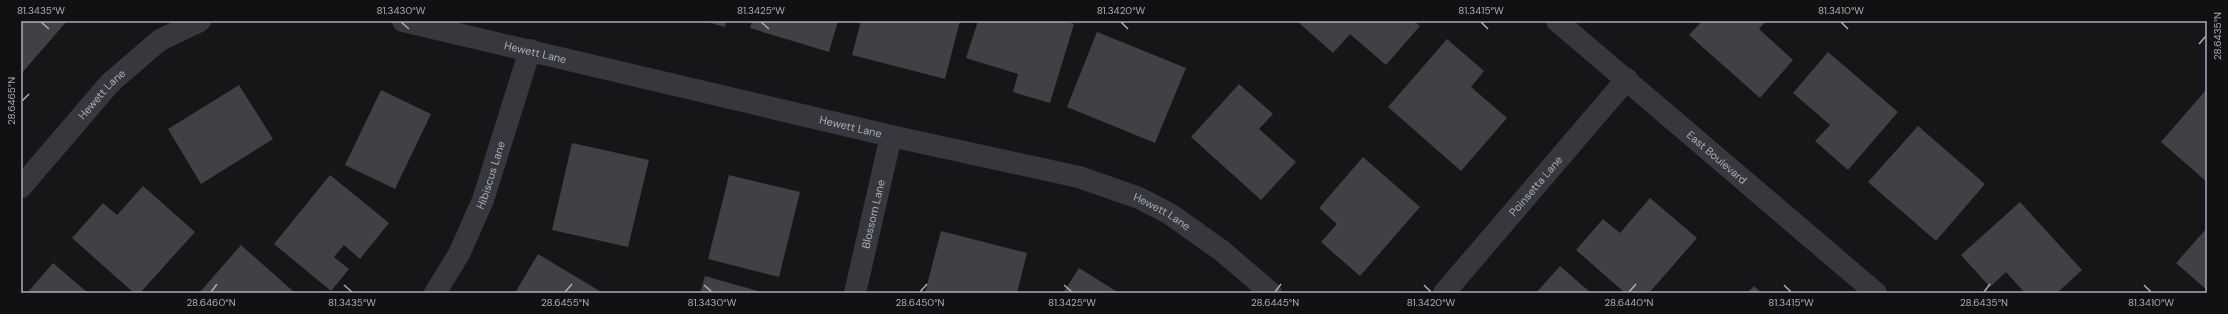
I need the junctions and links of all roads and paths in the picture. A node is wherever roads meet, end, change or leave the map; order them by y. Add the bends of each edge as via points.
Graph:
1 (200, 21) edge
2 (403, 21) edge
3 (1557, 21) edge
4 (530, 50) junction
5 (1627, 79) junction
6 (891, 136) junction
7 (21, 187) edge
8 (435, 293) edge
9 (855, 293) edge
10 (1271, 293) edge
11 (1444, 293) edge
12 (1876, 293) edge

1 - 7 street, Hewett Lane via 160,40 110,83
2 - 4 street, Hewett Lane
3 - 5 street, East Boulevard
4 - 6 street, Hewett Lane
4 - 8 street, Hibiscus Lane via 483,200 459,254
5 - 11 street, Poinsetta Lane
5 - 12 street, East Boulevard
6 - 9 street, Blossom Lane
6 - 10 street, Hewett Lane via 1079,177 1139,198 1170,214 1209,242

